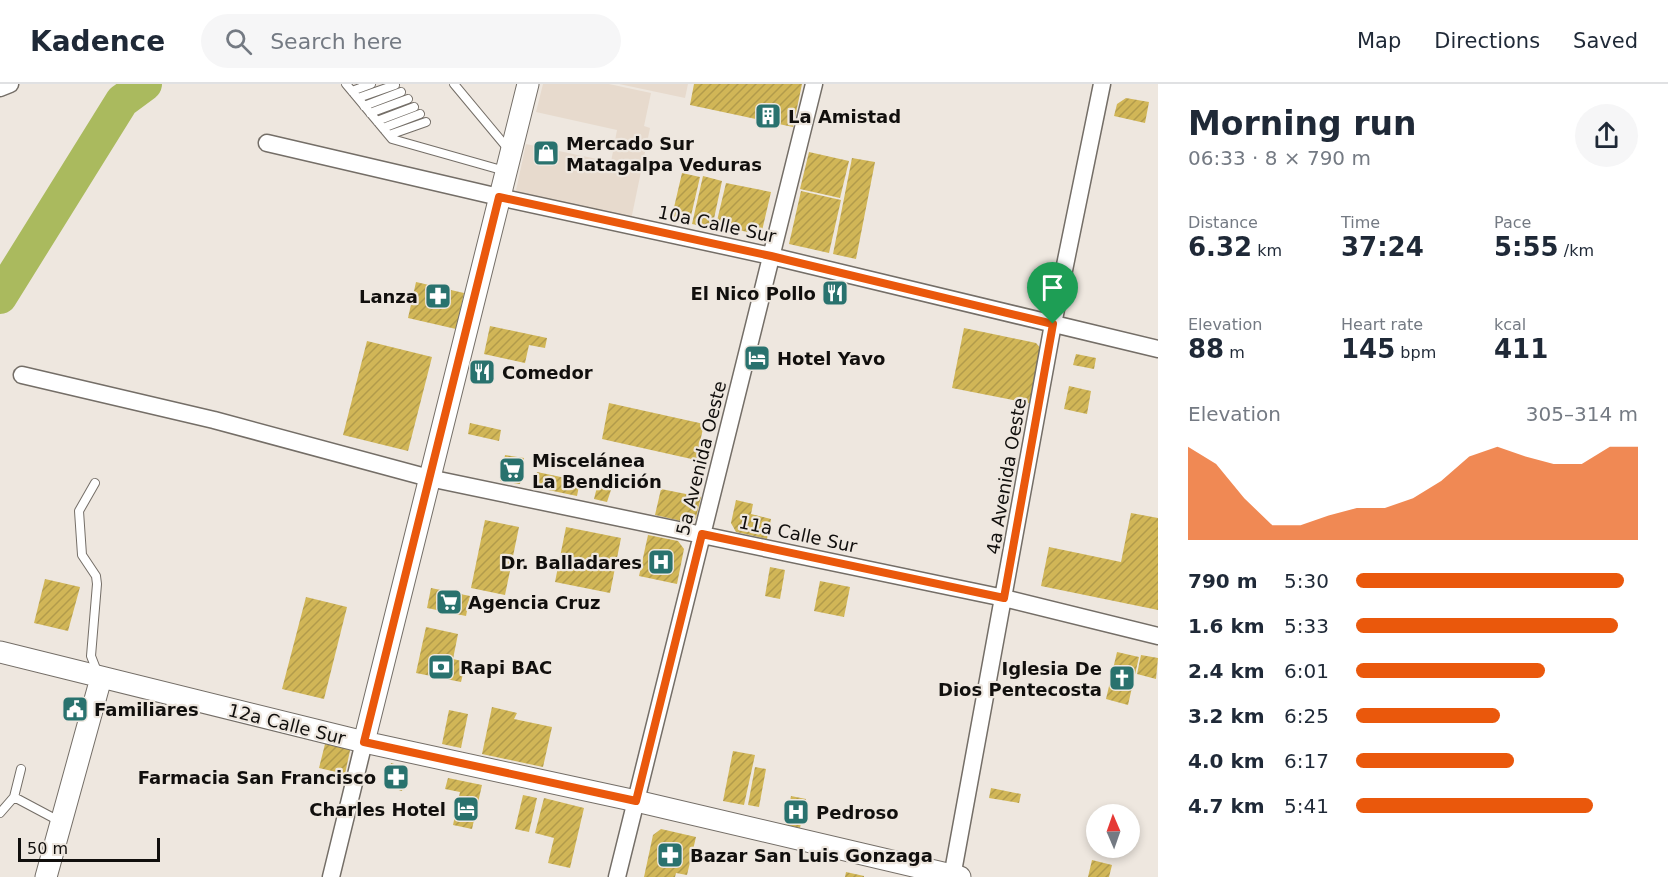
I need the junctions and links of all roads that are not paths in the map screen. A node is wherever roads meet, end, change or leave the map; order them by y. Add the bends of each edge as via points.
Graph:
1 (10, 84) edge
2 (371, 84) edge
3 (454, 84) edge
4 (528, 84) edge
5 (814, 84) edge
6 (1102, 84) edge
7 (349, 87) edge
8 (0, 88) edge
9 (401, 92) edge
10 (364, 106) junction
11 (383, 128) junction
12 (267, 143) dead end
13 (508, 162) junction
14 (499, 197) junction
15 (771, 256) junction
16 (1053, 324) junction
17 (1158, 350) edge
18 (21, 375) dead end
19 (429, 478) junction
20 (95, 483) dead end
21 (702, 534) junction
22 (1004, 598) junction
23 (1158, 636) edge
24 (0, 652) edge
25 (100, 678) junction
26 (364, 742) junction
27 (21, 769) dead end
28 (14, 797) junction
29 (636, 801) junction
30 (0, 813) edge
31 (61, 822) junction
32 (955, 876) edge
33 (46, 877) edge
34 (331, 877) edge
35 (617, 877) edge

1 - 8 street
2 - 7 lane
3 - 13 lane
4 - 13 street
5 - 15 street, 5a Avenida Oeste
6 - 16 street, 4a Avenida Oeste
7 - 10 lane
9 - 10 lane
9 - 10 lane
10 - 11 lane
11 - 11 lane via 420,114
11 - 13 lane via 392,139
12 - 14 street, 10a Calle Sur
13 - 14 street
14 - 15 street, 10a Calle Sur
14 - 19 street
15 - 16 street, 10a Calle Sur
15 - 21 street, 5a Avenida Oeste
16 - 17 street, 10a Calle Sur
16 - 22 street, 4a Avenida Oeste
18 - 19 street, 11a Calle Sur via 214,420
19 - 21 street, 11a Calle Sur
19 - 26 street
20 - 25 lane via 80,511 82,555 97,584 91,656
21 - 22 street, 11a Calle Sur
21 - 29 street, 5a Avenida Oeste
22 - 23 street, 11a Calle Sur
22 - 32 street, 4a Avenida Oeste
24 - 25 street, 12a Calle Sur
25 - 26 street, 12a Calle Sur
25 - 31 street
26 - 29 street, 12a Calle Sur
26 - 34 street
27 - 28 lane
28 - 30 lane
28 - 31 lane
29 - 32 street, 12a Calle Sur
29 - 35 street, 5a Avenida Oeste
31 - 33 street

